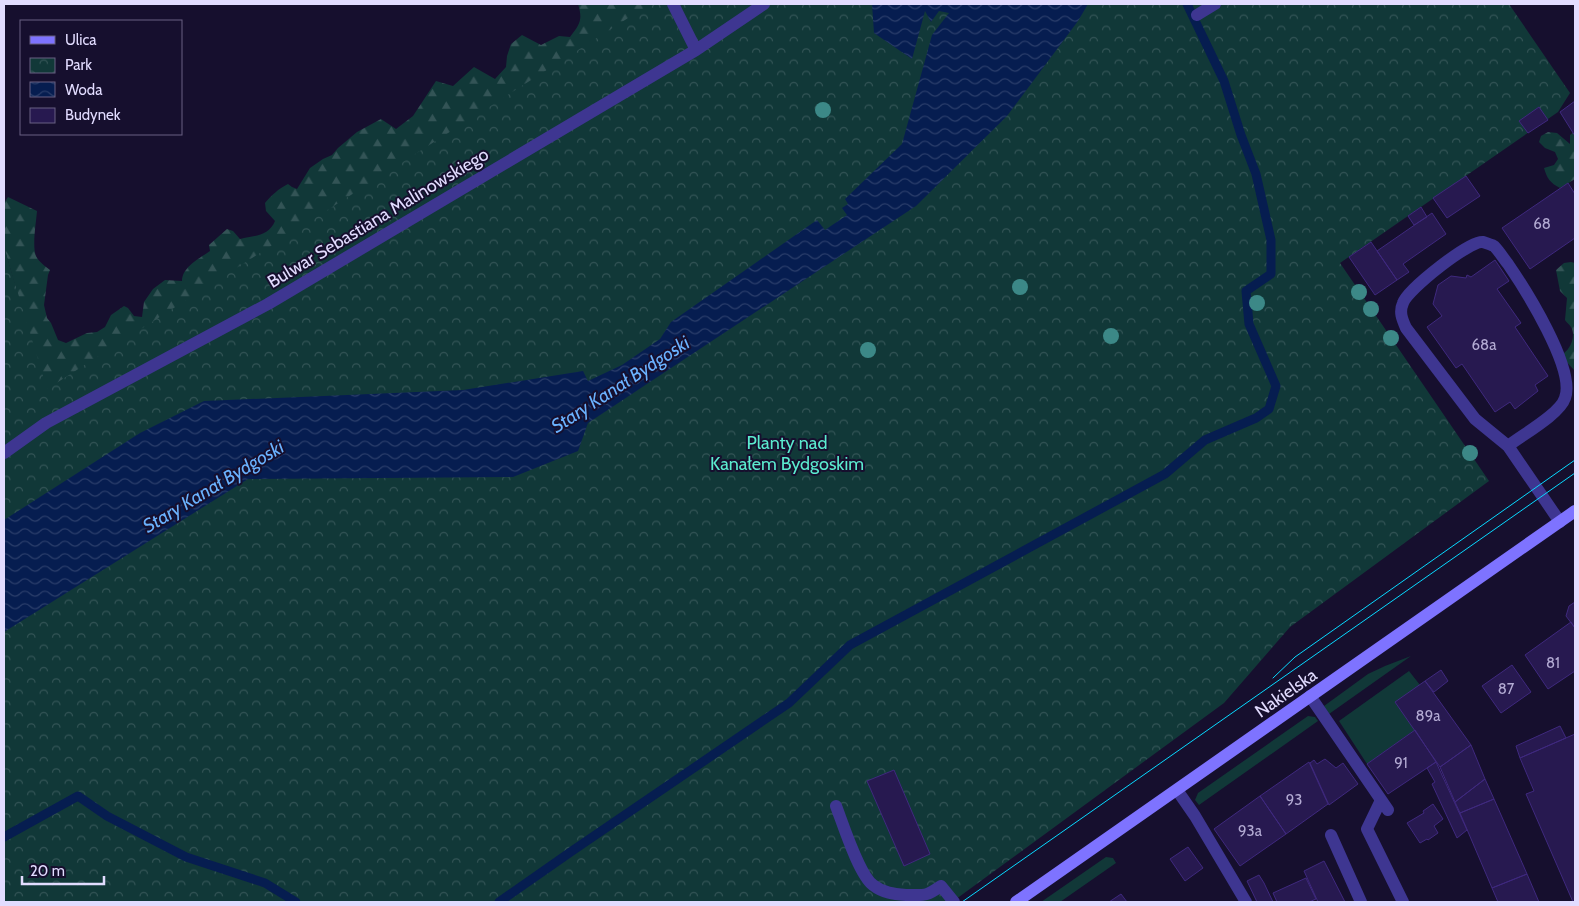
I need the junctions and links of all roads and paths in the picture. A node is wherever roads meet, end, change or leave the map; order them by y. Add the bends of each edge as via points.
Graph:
1 (673, 4) edge
2 (764, 4) edge
3 (1214, 4) edge
4 (1197, 15) dead end
5 (696, 50) junction
6 (1508, 446) junction
7 (4, 453) edge
8 (1575, 511) edge
9 (1560, 522) junction
10 (1310, 696) junction
11 (1177, 790) junction
12 (836, 806) dead end
13 (1331, 835) dead end
14 (954, 902) edge
15 (1016, 902) edge
16 (1246, 902) edge
17 (1361, 902) edge
18 (1403, 902) edge

1 - 5 street
2 - 5 street, Bulwar Sebastiana Malinowskiego
3 - 4 street
5 - 7 street, Bulwar Sebastiana Malinowskiego via 268,304 46,423
6 - 6 street via 1475,419 1401,317 1403,302 1422,281 1461,252 1483,242 1494,246 1525,289 1551,337 1567,382 1566,398 1556,412
6 - 9 street
8 - 9 main road, Nakielska
9 - 10 main road, Nakielska
10 - 11 main road, Nakielska
10 - 18 street via 1385,805 1367,829
11 - 15 main road, Nakielska
11 - 16 street
12 - 14 street via 858,861 872,885 890,894 927,896 941,886
13 - 17 street

